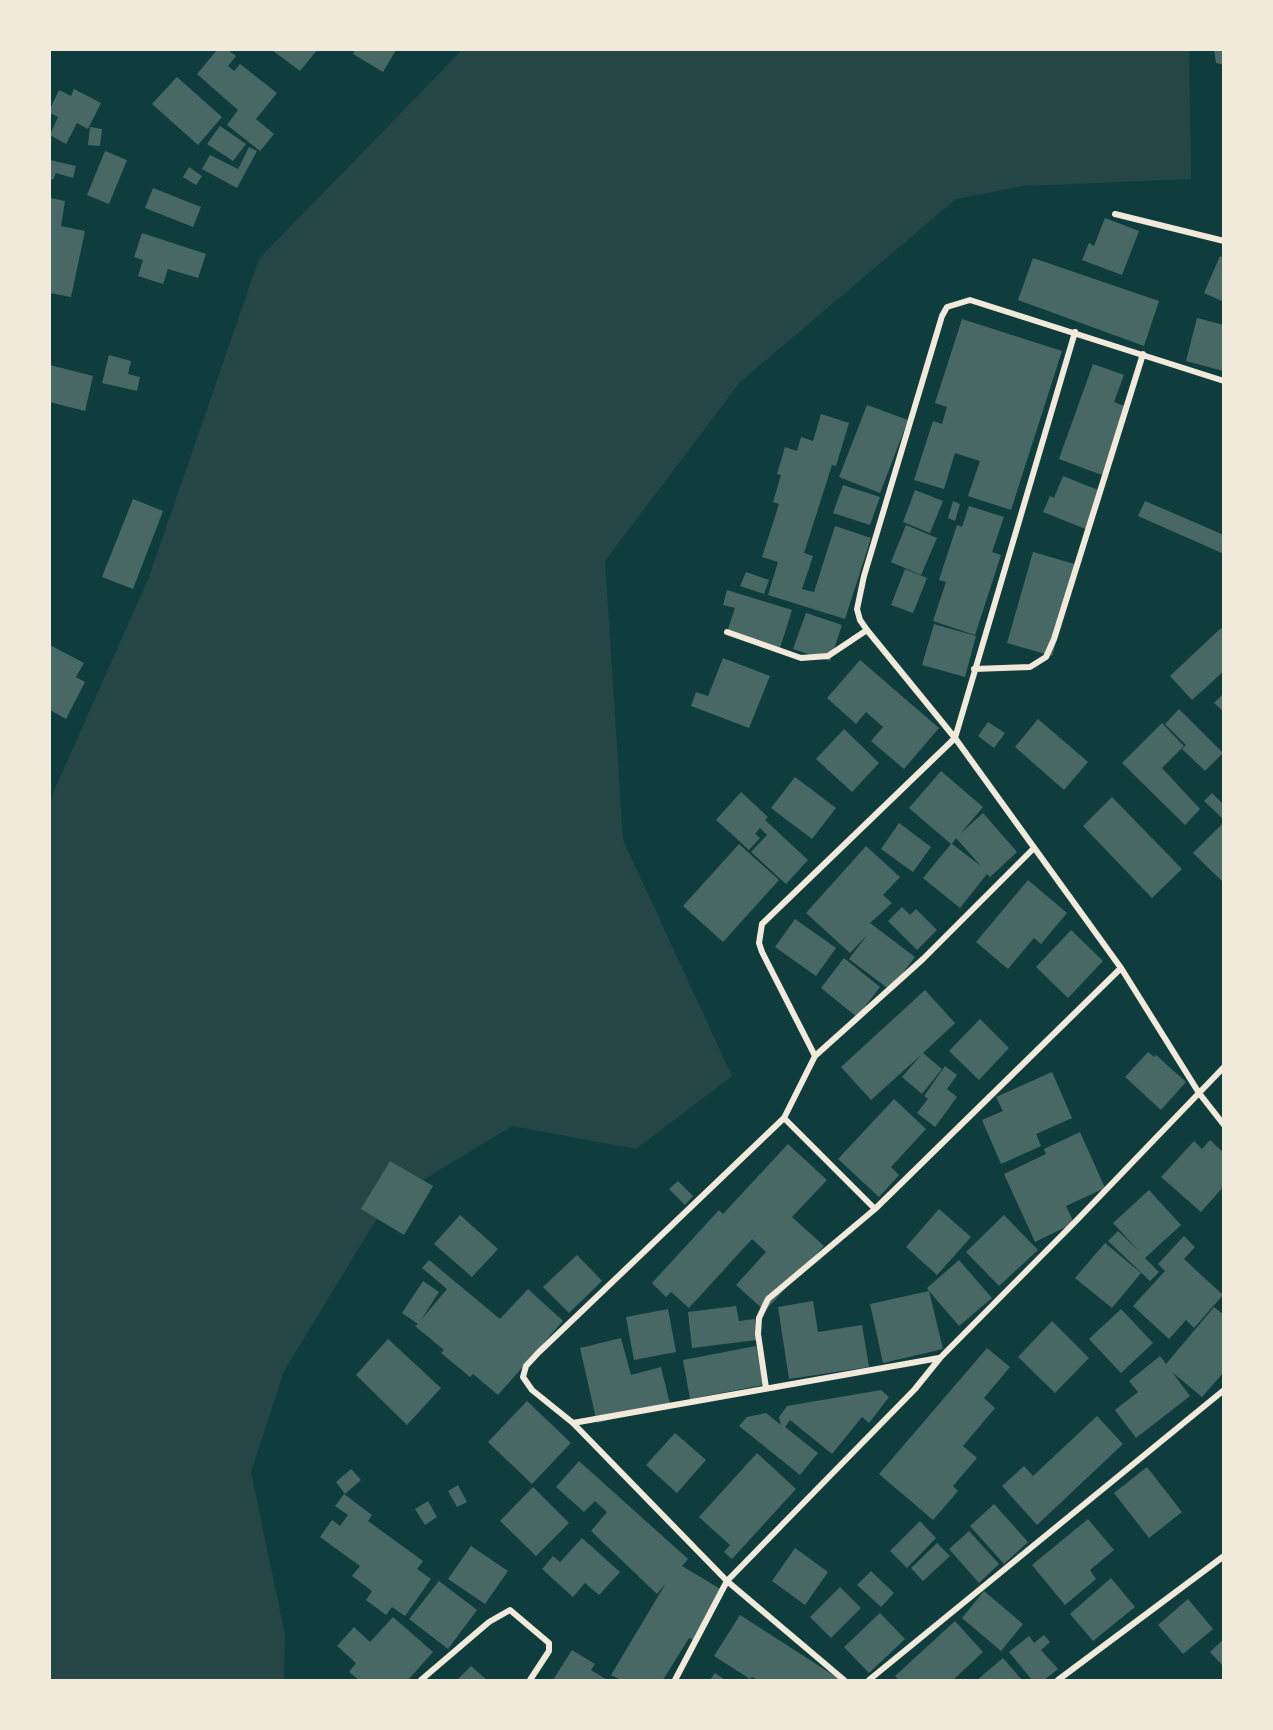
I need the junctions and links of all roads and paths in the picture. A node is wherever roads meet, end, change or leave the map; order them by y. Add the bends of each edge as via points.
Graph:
1 (1115, 214) dead end
2 (1224, 241) edge
3 (1076, 332) junction
4 (1143, 354) junction
5 (1224, 381) edge
6 (867, 630) junction
7 (727, 632) dead end
8 (974, 669) junction
9 (955, 738) junction
10 (1033, 849) junction
11 (1121, 968) junction
12 (815, 1056) junction
13 (1224, 1067) edge
14 (1199, 1093) junction
15 (784, 1118) junction
16 (1224, 1125) edge
17 (875, 1209) junction
18 (940, 1358) junction
19 (766, 1388) junction
20 (1224, 1390) edge
21 (573, 1423) junction
22 (1224, 1556) edge
23 (727, 1581) junction
24 (421, 1680) edge
25 (530, 1680) edge
26 (675, 1680) edge
27 (843, 1680) edge
28 (869, 1680) edge
29 (1058, 1680) edge

1 - 2 street
3 - 4 street
3 - 6 street via 970,300 947,307 864,576 857,609
3 - 8 street
4 - 5 street
4 - 8 street via 1046,657 1030,667
6 - 7 street via 828,656 801,658
6 - 9 street
8 - 9 street
9 - 10 street
9 - 12 street via 762,924 762,952
10 - 11 street
10 - 12 street via 923,959
11 - 14 street
11 - 17 street
12 - 15 street
13 - 14 street
14 - 16 street
14 - 18 street
15 - 17 street
15 - 21 street via 526,1366 523,1377 532,1390
17 - 19 street via 768,1299 759,1318 758,1335
18 - 19 street
18 - 23 street via 915,1389
19 - 21 street
20 - 28 street
21 - 23 street
22 - 29 street
23 - 26 street
23 - 27 street
24 - 25 street via 489,1622 510,1610 549,1643 546,1658

